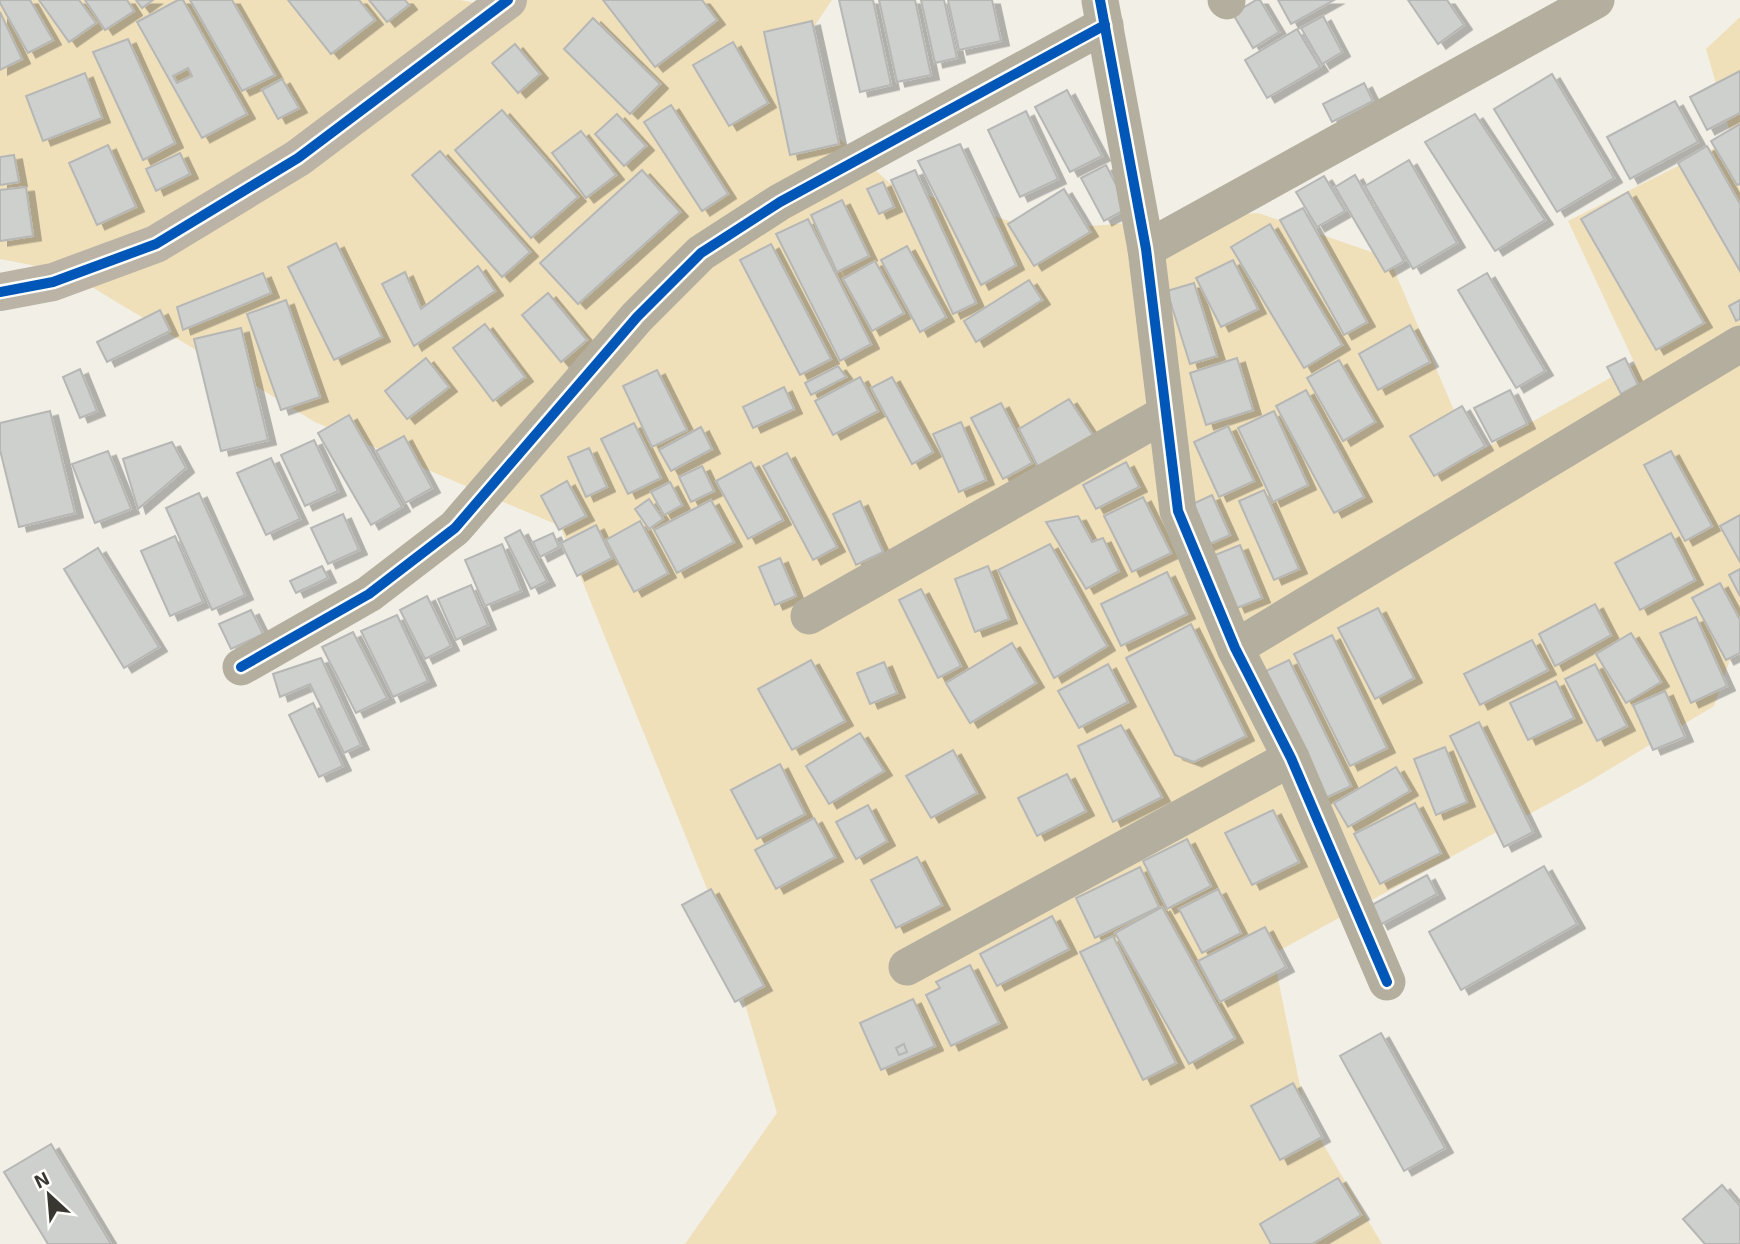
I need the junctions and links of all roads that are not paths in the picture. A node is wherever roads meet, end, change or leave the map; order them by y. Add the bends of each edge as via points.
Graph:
1 (508, 0) edge
2 (1596, 0) edge
3 (1103, 12) edge
4 (1146, 249) junction
5 (0, 292) edge
6 (1740, 344) edge
7 (1165, 414) junction
8 (810, 616) dead end
9 (1235, 648) junction
10 (241, 667) dead end
11 (1291, 758) junction
12 (906, 967) dead end
13 (1387, 982) dead end

1 - 5 street via 298,158 156,244 53,282
2 - 4 street
3 - 4 street
3 - 10 street via 701,253 637,317 455,528 369,594
4 - 7 street
6 - 9 street
7 - 8 street
7 - 9 street via 1178,511
9 - 11 street
11 - 12 street
11 - 13 street

